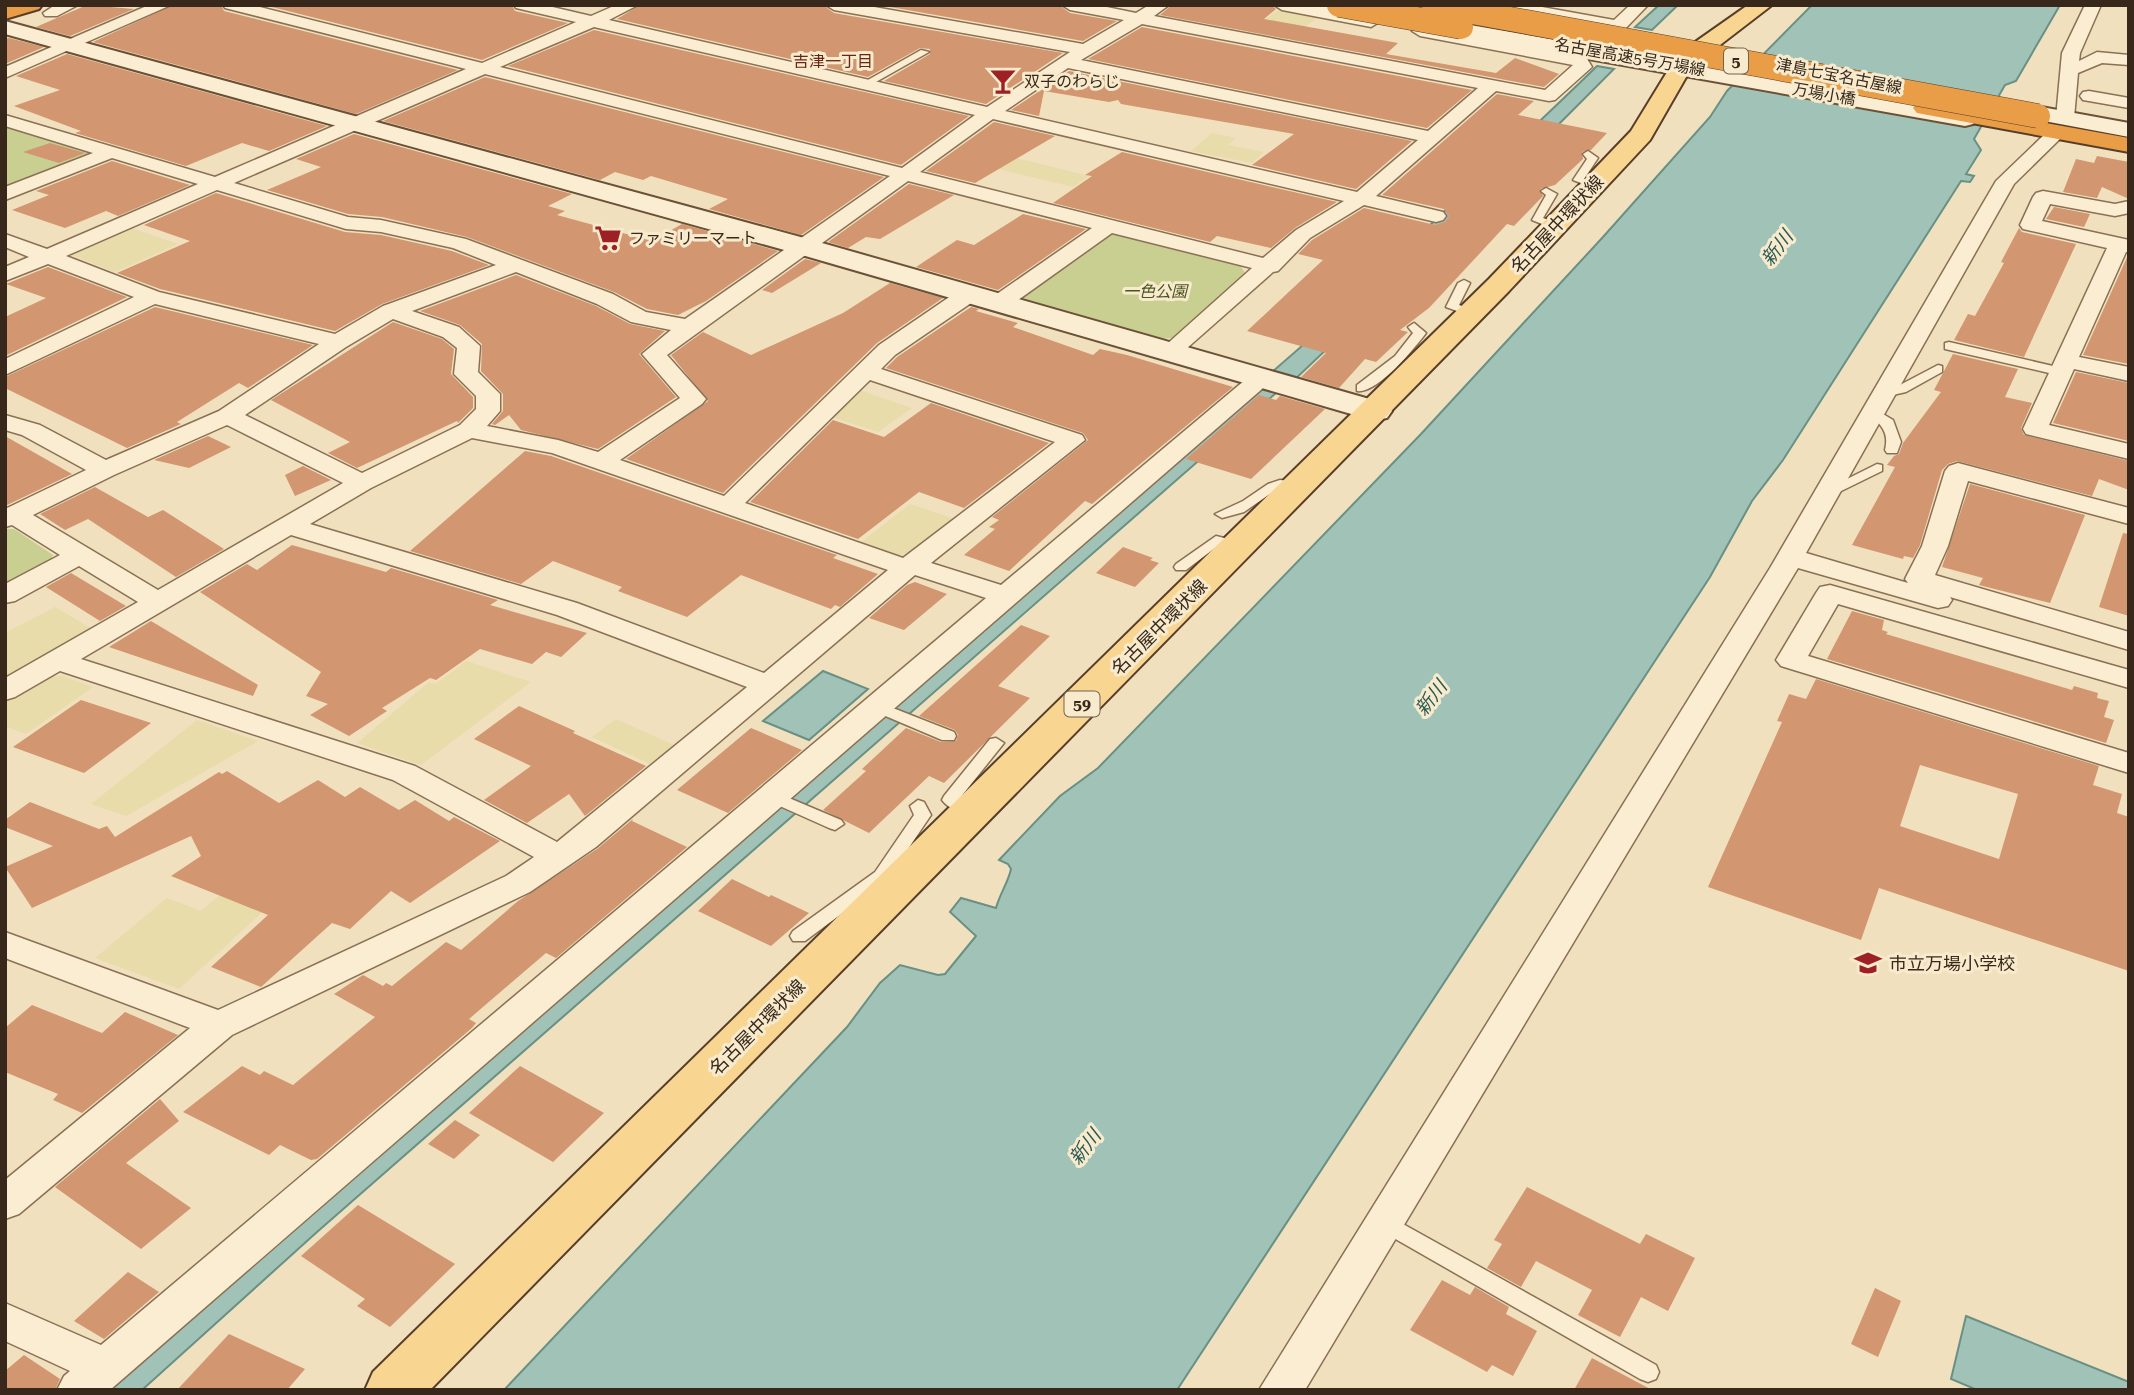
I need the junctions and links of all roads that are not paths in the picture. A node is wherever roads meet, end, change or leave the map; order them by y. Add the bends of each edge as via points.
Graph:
1 (20, 5) edge
2 (70, 5) edge
3 (163, 5) edge
4 (231, 5) edge
5 (522, 5) edge
6 (630, 5) edge
7 (834, 5) edge
8 (1070, 5) edge
9 (1161, 5) edge
10 (1282, 5) edge
11 (1319, 5) edge
12 (1339, 5) edge
13 (1391, 5) edge
14 (1434, 5) edge
15 (1466, 5) edge
16 (1503, 5) edge
17 (1640, 5) edge
18 (1762, 5) edge
19 (2093, 5) edge
20 (42, 9) edge
21 (5, 12) edge
22 (1139, 20) junction
23 (592, 22) junction
24 (5, 27) edge
25 (71, 46) junction
26 (1087, 50) junction
27 (924, 52) dead end
28 (2129, 60) edge
29 (1065, 62) junction
30 (1702, 62) junction
31 (484, 69) junction
32 (2068, 71) junction
33 (5, 73) edge
34 (864, 85) junction
35 (1492, 85) junction
36 (2089, 96) dead end
37 (2129, 103) edge
38 (1925, 108) junction
39 (988, 114) junction
40 (2103, 116) dead end
41 (5, 120) edge
42 (2129, 120) edge
43 (354, 124) junction
44 (2060, 126) junction
45 (2129, 131) edge
46 (1432, 137) junction
47 (2129, 147) edge
48 (111, 152) junction
49 (905, 174) junction
50 (216, 183) junction
51 (5, 194) edge
52 (1361, 199) junction
53 (2129, 207) edge
54 (1436, 216) dead end
55 (1108, 226) junction
56 (5, 240) edge
57 (2124, 245) edge
58 (806, 247) junction
59 (50, 256) junction
60 (518, 264) junction
61 (1270, 265) junction
62 (5, 275) edge
63 (969, 294) junction
64 (152, 297) junction
65 (999, 303) junction
66 (391, 311) junction
67 (689, 327) junction
68 (1414, 327) dead end
69 (338, 342) junction
70 (1949, 346) dead end
71 (1169, 352) junction
72 (1410, 362) junction
73 (2064, 366) junction
74 (5, 368) edge
75 (1938, 369) dead end
76 (865, 371) junction
77 (2129, 374) edge
78 (1258, 377) junction
79 (1368, 399) junction
80 (1878, 403) junction
81 (228, 416) junction
82 (5, 422) edge
83 (469, 430) junction
84 (1892, 450) dead end
85 (2129, 452) edge
86 (600, 462) junction
87 (1877, 468) dead end
88 (105, 470) junction
89 (362, 483) junction
90 (1826, 493) junction
91 (728, 506) junction
92 (2129, 516) edge
93 (10, 517) edge
94 (288, 526) junction
95 (1231, 530) junction
96 (80, 555) junction
97 (1790, 557) junction
98 (909, 566) junction
99 (1181, 567) dead end
100 (5, 595) edge
101 (1004, 595) junction
102 (157, 602) junction
103 (2129, 641) edge
104 (2129, 657) edge
105 (57, 661) junction
106 (2129, 680) edge
107 (766, 684) junction
108 (5, 691) edge
109 (878, 707) junction
110 (948, 736) dead end
111 (996, 743) dead end
112 (2129, 763) edge
113 (773, 796) junction
114 (918, 806) dead end
115 (973, 812) junction
116 (835, 824) dead end
117 (559, 857) junction
118 (890, 880) junction
119 (799, 936) dead end
120 (5, 944) edge
121 (219, 1025) junction
122 (5, 1203) edge
123 (1385, 1223) junction
124 (5, 1321) edge
125 (1648, 1372) dead end
126 (91, 1378) edge
127 (393, 1390) edge
128 (1281, 1390) edge

1 - 21 highway
2 - 20 street
3 - 25 street
4 - 31 street
5 - 23 street
6 - 23 street
7 - 26 street
8 - 22 street
9 - 22 street
10 - 35 street via 1582,59 1583,67 1549,96
11 - 30 street
12 - 38 highway, 名古屋高速5号万場線 / 5, bridge
13 - 38 highway via 1905,99
14 - 45 highway, 名古屋高速5号万場線 / 5, bridge
15 - 30 street
16 - 17 street via 1617,27
18 - 30 main road, 名古屋中環状線 / 59
19 - 32 street via 2071,52
20 - 21 highway
22 - 26 street
22 - 35 street
23 - 31 street
23 - 34 street
24 - 25 street
25 - 33 street
25 - 43 street
26 - 29 street
27 - 34 lane
28 - 32 street via 2097,57
29 - 39 street
29 - 46 street
30 - 44 street, 万場小橋
30 - 72 main road, 名古屋中環状線 / 59 via 1641,135 1591,169 1551,208
31 - 43 street
31 - 49 street
32 - 44 street
34 - 39 street
35 - 46 street
36 - 37 street
38 - 47 highway, 名古屋高速5号万場線 / 5
39 - 49 street
39 - 52 street
40 - 42 street
41 - 48 street
43 - 50 street
43 - 58 street
44 - 45 street
44 - 47 street
44 - 80 street via 2006,181
46 - 52 street
48 - 50 street
48 - 51 street
49 - 55 street
49 - 58 street
50 - 59 street
50 - 60 street via 346,223 459,243
52 - 54 street
52 - 61 street via 1303,234
53 - 57 street via 2115,210 2043,197 2030,225
55 - 61 street
55 - 65 street
56 - 59 street
57 - 73 street
58 - 63 street
58 - 67 street
59 - 62 street
59 - 64 street
60 - 66 street
60 - 67 street via 639,317
61 - 71 street
63 - 65 street
63 - 76 street via 887,350
64 - 69 street
64 - 74 street
65 - 71 street
66 - 69 street
66 - 83 street via 452,332 469,346 466,374 488,394 488,411
67 - 86 street via 654,354 694,399
68 - 72 lane via 1420,333
69 - 81 street
70 - 73 lane
71 - 78 street
72 - 79 main road, 名古屋中環状線 / 59
73 - 77 street
73 - 85 street via 2035,429
75 - 80 lane
76 - 91 street
76 - 98 street via 1073,440
78 - 79 street
78 - 101 street
79 - 95 main road, 名古屋中環状線 / 59 via 1301,486
80 - 84 lane via 1894,442
80 - 90 street
81 - 88 street
81 - 89 street
82 - 88 street via 31,430
83 - 86 street via 558,447
83 - 89 street
86 - 91 street
87 - 90 lane
88 - 93 street
89 - 94 street
90 - 97 street
91 - 98 street
92 - 103 street via 1958,471 1935,546 1919,579
93 - 96 street
94 - 102 street
94 - 107 street via 567,609
95 - 99 lane
95 - 115 main road, 名古屋中環状線 / 59
96 - 100 street
96 - 102 street
97 - 104 street
97 - 123 street
98 - 101 street
98 - 107 street
101 - 109 street
102 - 105 street
105 - 108 street
105 - 117 street via 404,773
106 - 112 street via 1830,593 1791,660
107 - 117 street
109 - 110 lane
109 - 113 street
111 - 115 lane via 950,800
113 - 116 lane
113 - 126 street
114 - 118 lane via 923,816
115 - 118 main road, 名古屋中環状線 / 59
117 - 121 street via 519,884
118 - 119 lane
118 - 127 main road, 名古屋中環状線 / 59
120 - 121 street
121 - 122 street
123 - 125 lane
123 - 128 street
124 - 126 street

